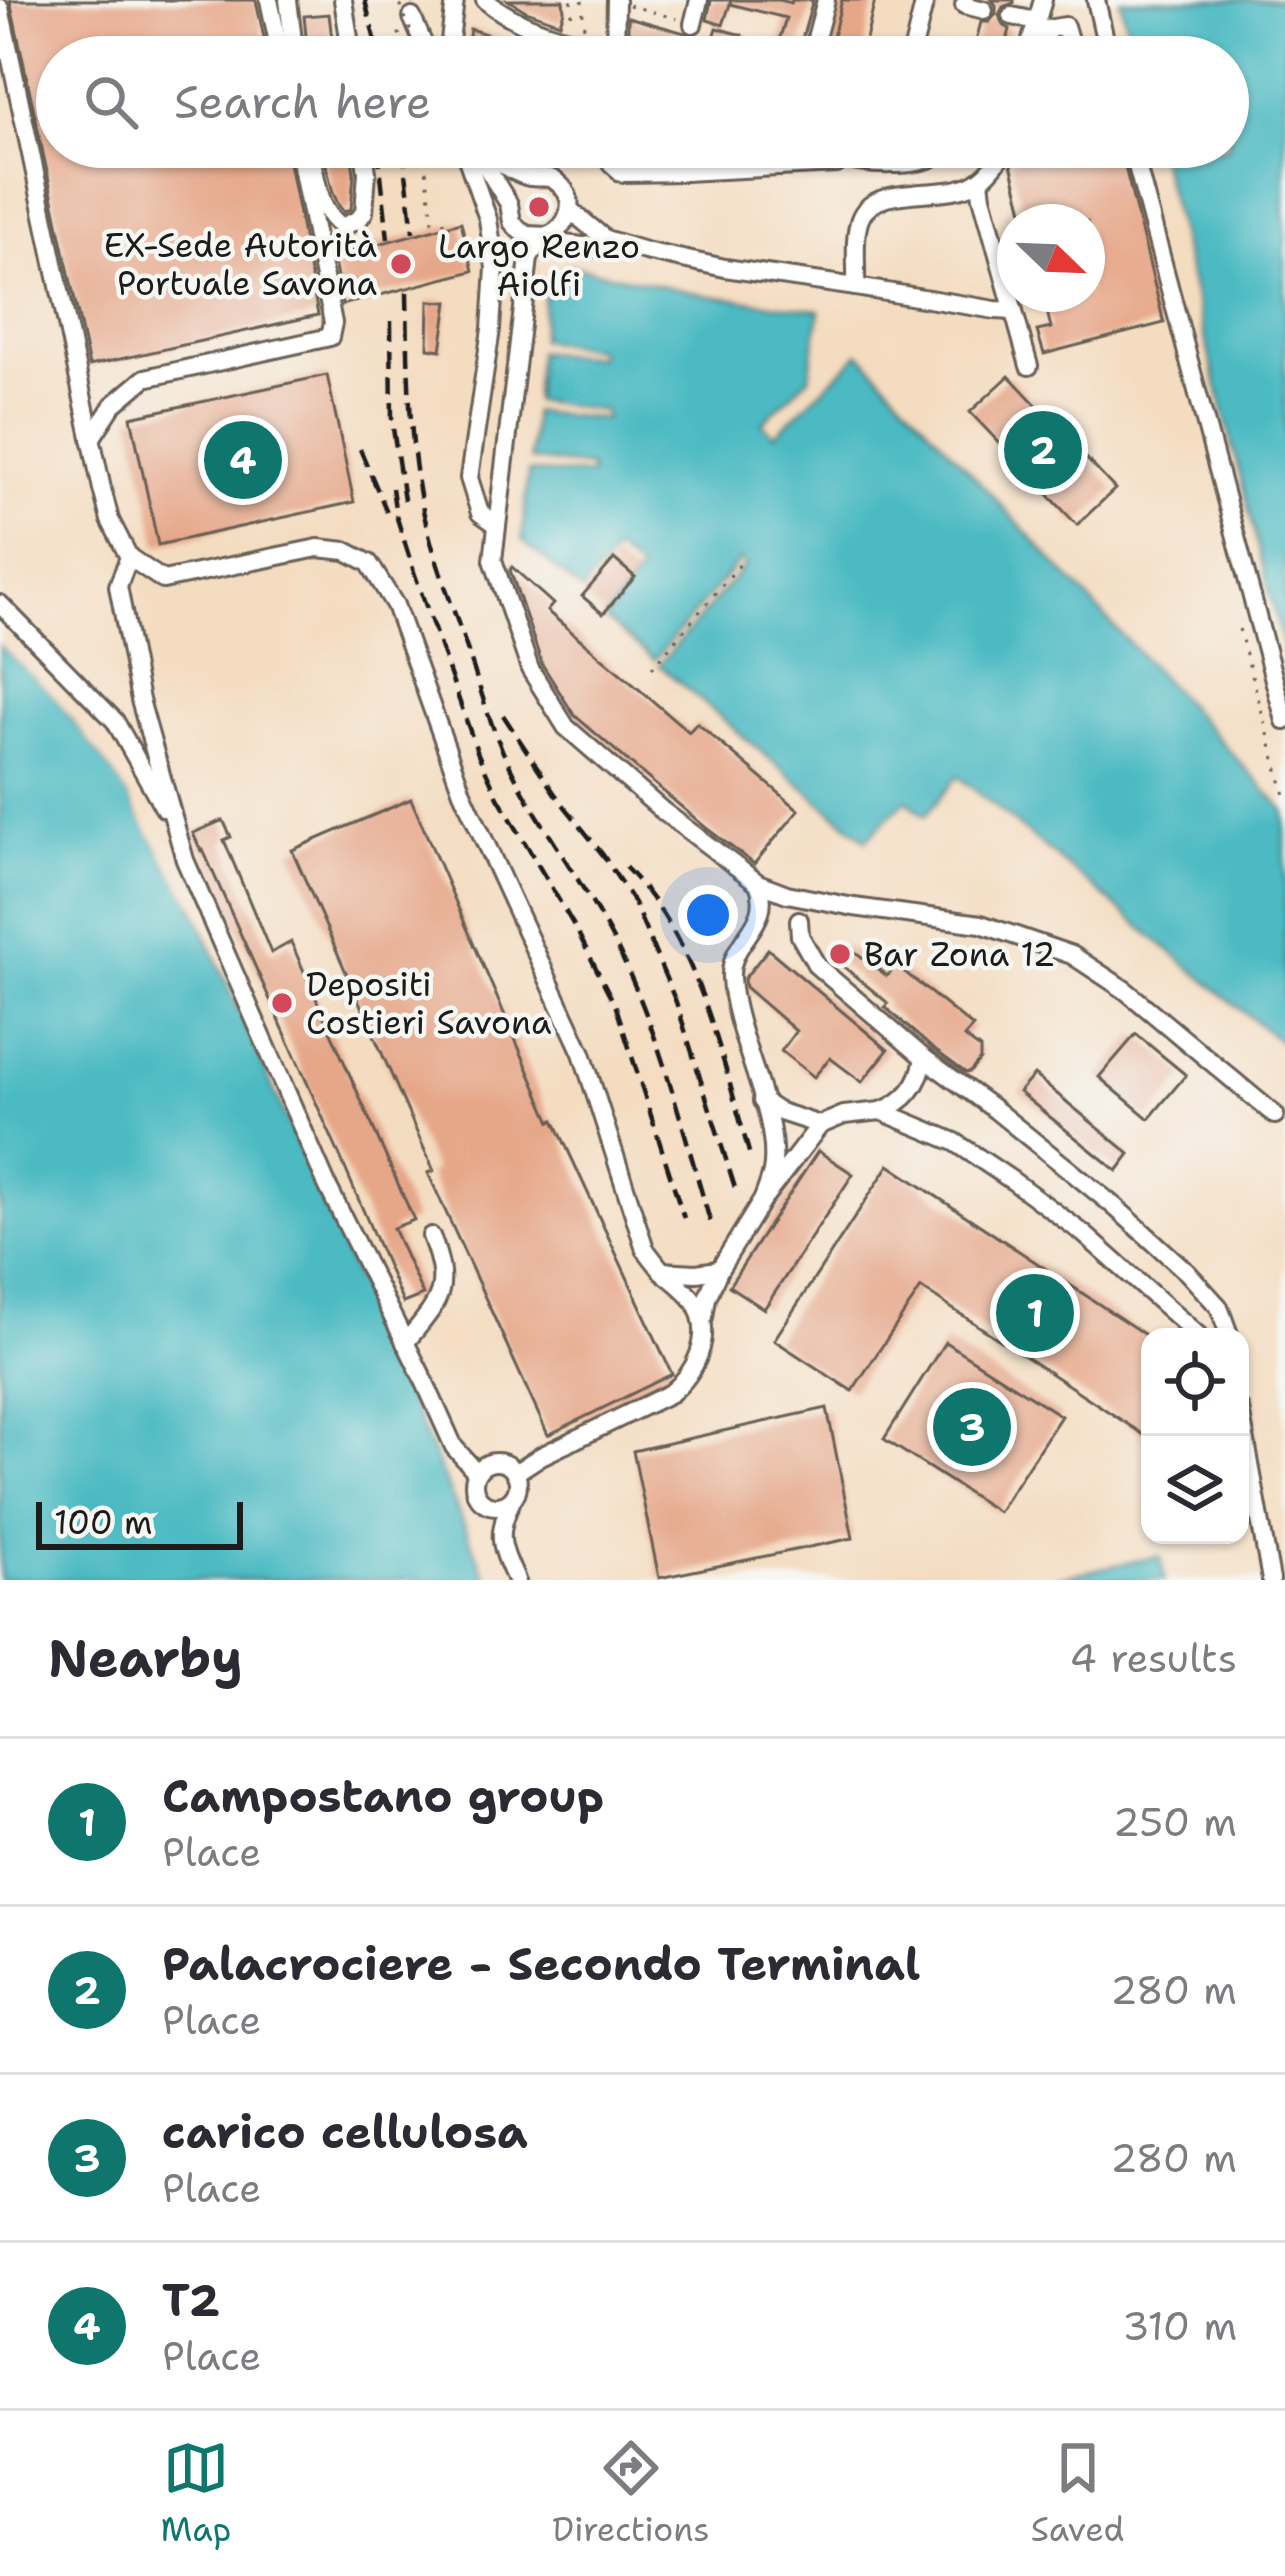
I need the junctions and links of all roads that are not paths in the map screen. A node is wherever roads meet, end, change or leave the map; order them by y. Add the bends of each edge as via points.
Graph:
1 (269, 0) edge
2 (288, 0) edge
3 (343, 0) edge
4 (485, 0) edge
5 (699, 0) edge
6 (826, 0) edge
7 (926, 0) edge
8 (1043, 0) edge
9 (1096, 0) edge
10 (616, 1) edge
11 (449, 2) edge
12 (964, 5) dead end
13 (0, 8) edge
14 (984, 10) dead end
15 (1012, 16) dead end
16 (1037, 21) junction
17 (693, 24) road end
18 (277, 36) edge
19 (292, 36) edge
20 (349, 36) edge
21 (448, 36) edge
22 (555, 36) edge
23 (614, 36) edge
24 (817, 36) edge
25 (917, 36) edge
26 (1032, 36) edge
27 (1046, 36) edge
28 (1068, 36) edge
29 (1104, 36) edge
30 (302, 168) edge
31 (314, 168) edge
32 (367, 168) edge
33 (470, 168) edge
34 (487, 168) edge
35 (513, 168) edge
36 (616, 168) edge
37 (741, 168) edge
38 (990, 168) edge
39 (1138, 168) edge
40 (531, 178) junction
41 (980, 181) junction
42 (510, 210) junction
43 (570, 210) junction
44 (545, 237) junction
45 (997, 250) edge
46 (645, 251) junction
47 (856, 286) junction
48 (495, 295) junction
49 (997, 310) edge
50 (1014, 312) edge
51 (1029, 366) dead end
52 (92, 439) junction
53 (497, 525) junction
54 (129, 557) junction
55 (0, 604) edge
56 (1285, 722) edge
57 (178, 832) junction
58 (758, 883) junction
59 (799, 920) dead end
60 (924, 1058) junction
61 (762, 1102) junction
62 (881, 1111) junction
63 (1275, 1115) dead end
64 (820, 1125) junction
65 (763, 1199) junction
66 (431, 1236) dead end
67 (719, 1270) junction
68 (662, 1271) junction
69 (1190, 1328) edge
70 (1227, 1328) edge
71 (703, 1329) junction
72 (405, 1343) junction
73 (1245, 1436) edge
74 (477, 1473) junction
75 (515, 1473) junction
76 (512, 1499) junction
77 (516, 1580) edge
78 (1271, 1580) edge

1 - 18 street
2 - 19 street
3 - 20 street
4 - 22 street
5 - 17 street
6 - 24 street
7 - 25 street
8 - 16 street
9 - 29 street
10 - 23 street
11 - 21 street
12 - 14 street
13 - 52 street
15 - 16 street
16 - 26 street
27 - 28 street via 1065,26
30 - 52 street via 330,337 145,378 113,405
31 - 32 street via 322,204 342,227 364,212
33 - 48 street via 488,220
34 - 42 street
35 - 40 street
36 - 37 street
38 - 41 street
39 - 56 street
40 - 42 street via 516,187
40 - 43 street via 559,184
41 - 45 street
41 - 47 street via 868,206 858,224
42 - 44 street via 523,232
42 - 48 street
43 - 44 street via 563,227
43 - 46 street via 605,239
44 - 46 street
44 - 53 street via 529,258
46 - 47 street
47 - 49 street
48 - 53 street via 469,478 480,513
50 - 51 street
52 - 54 street via 110,520
53 - 58 street via 500,586 530,670 566,727
54 - 57 street via 118,586
54 - 68 street via 163,580 318,548 369,563 395,605 462,792 582,1052 645,1250
55 - 57 street via 115,721
57 - 72 street via 328,1187
58 - 61 street via 764,906 730,970
58 - 63 street via 854,907 981,924 1072,955
59 - 60 street via 817,967
60 - 62 street via 912,1091
60 - 70 street via 1114,1206 1219,1307
61 - 64 street
61 - 65 street via 773,1140
62 - 64 street
62 - 69 street via 955,1142 1013,1180
64 - 65 street
65 - 67 street
66 - 72 street via 442,1267 440,1296
67 - 68 street
67 - 71 street
68 - 71 street via 697,1304
71 - 75 street via 699,1360 671,1394
72 - 74 street via 454,1447
73 - 78 street
74 - 75 street via 496,1462
74 - 76 street via 476,1494 486,1504
75 - 76 street
76 - 77 street via 500,1543

